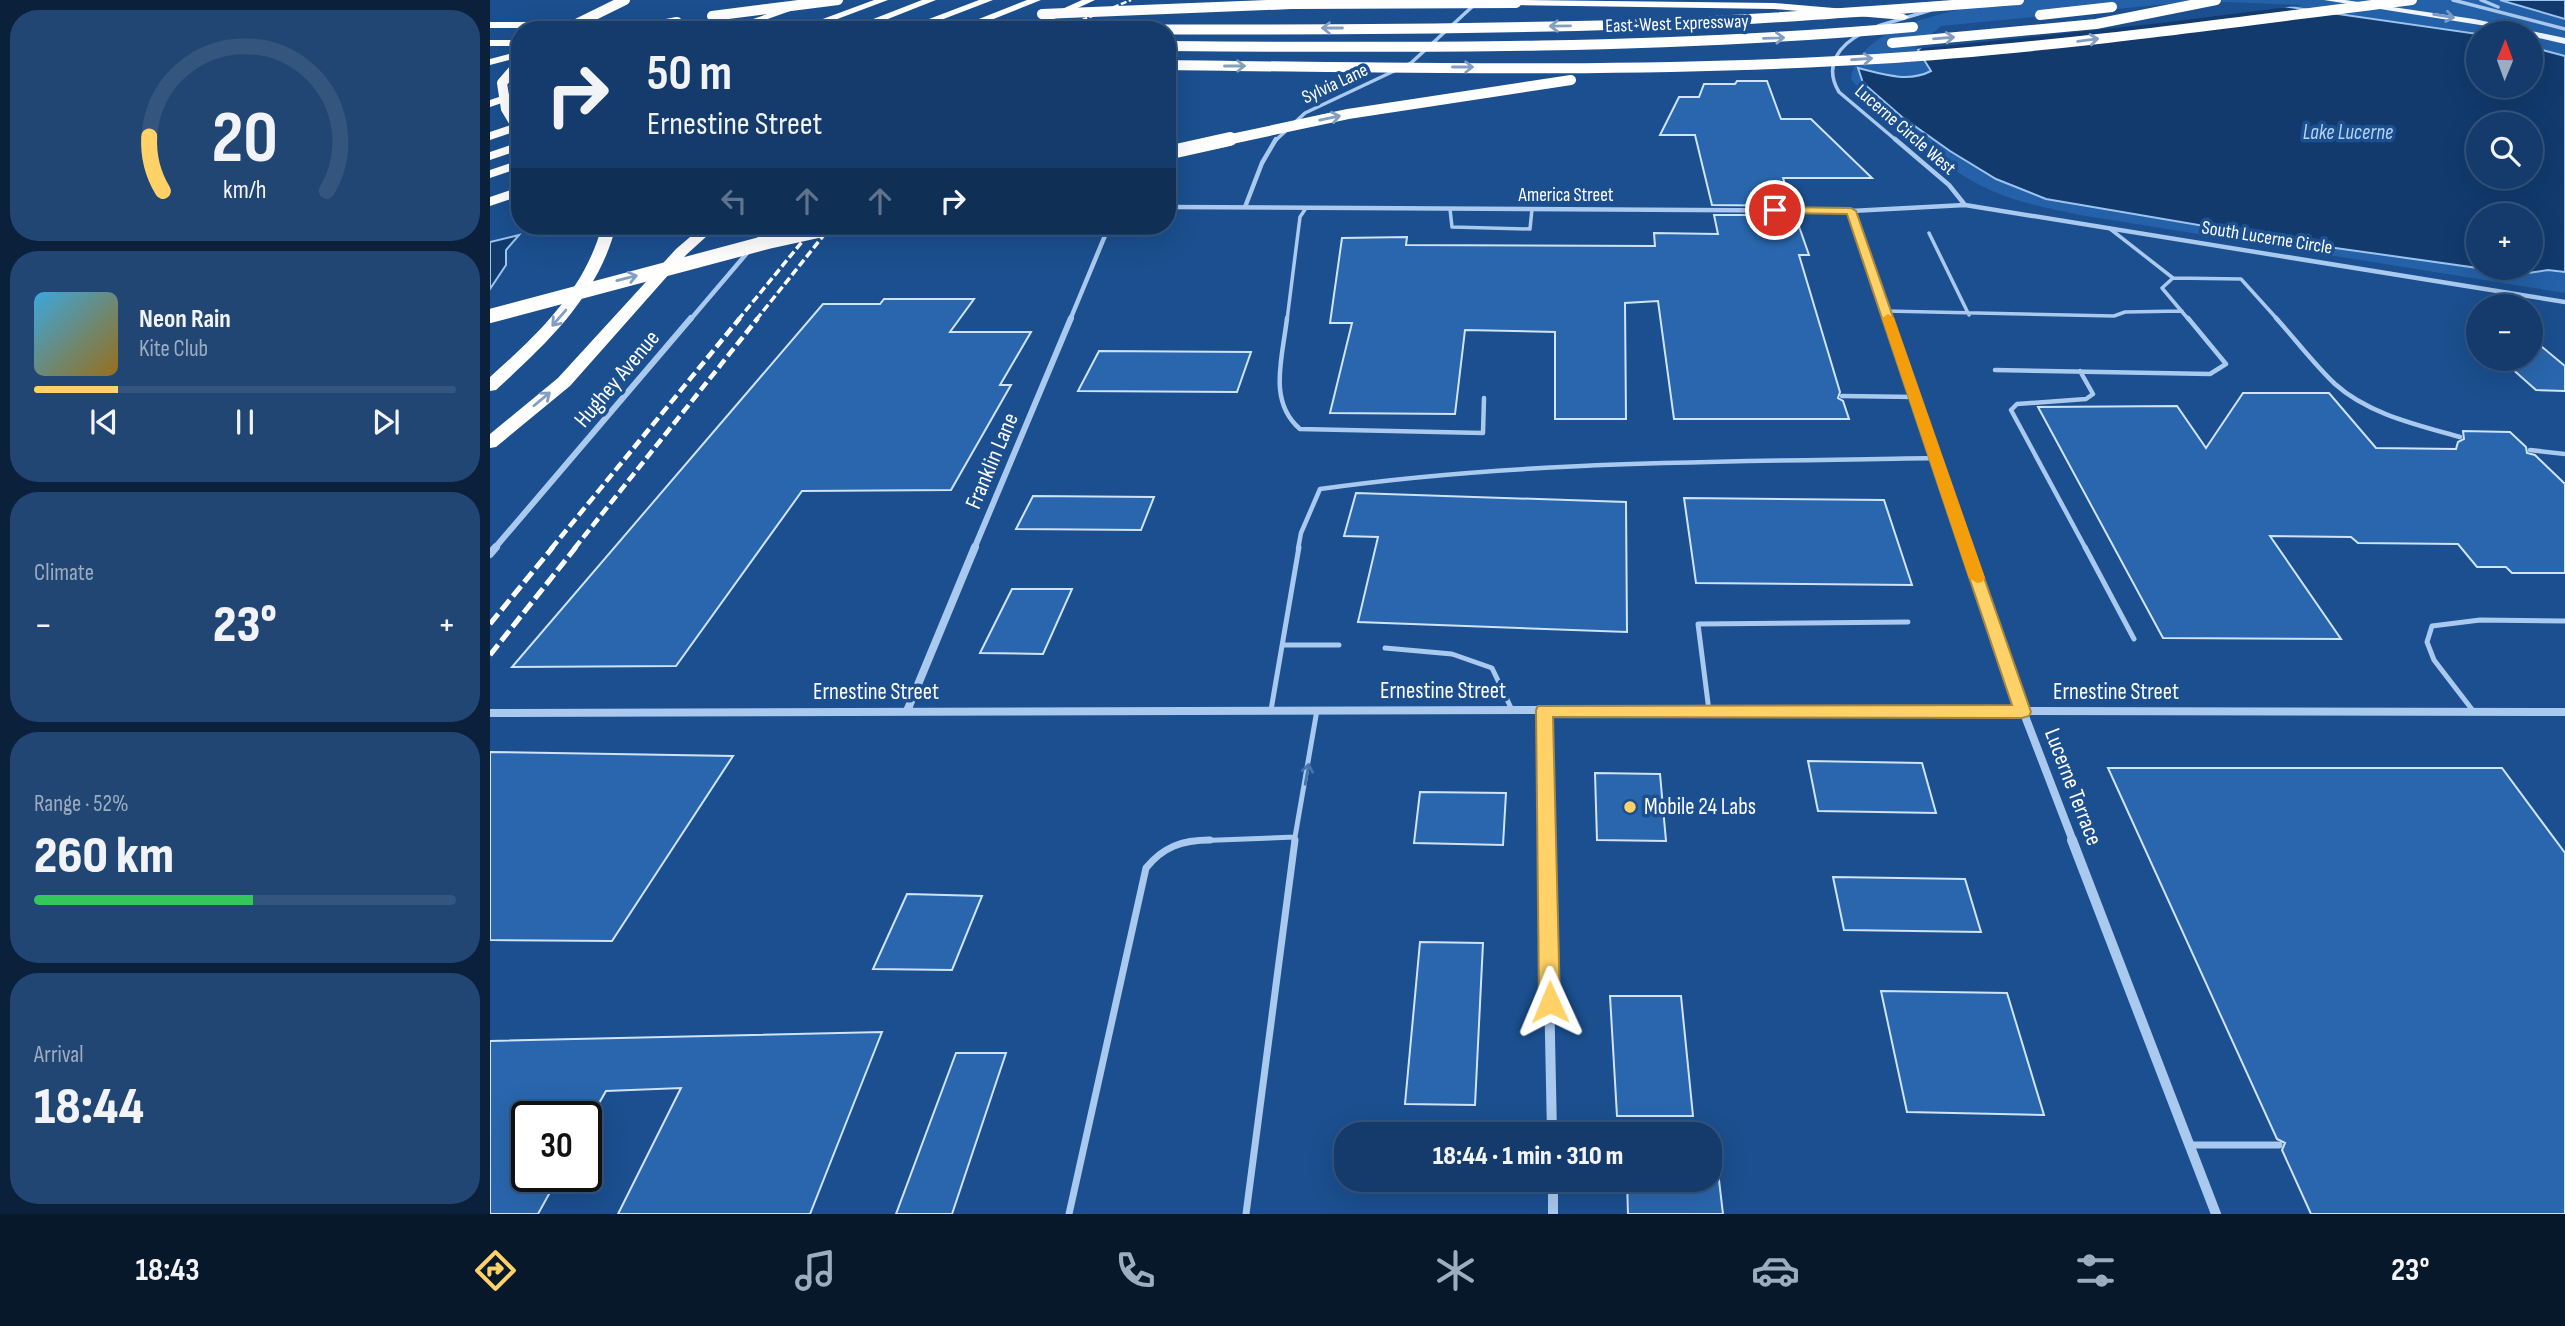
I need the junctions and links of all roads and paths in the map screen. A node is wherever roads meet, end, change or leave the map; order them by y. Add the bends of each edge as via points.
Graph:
1 (625, 0) edge
2 (782, 0) edge
3 (817, 0) edge
4 (838, 0) edge
5 (863, 0) edge
6 (883, 0) edge
7 (932, 0) edge
8 (988, 0) edge
9 (1036, 0) edge
10 (1090, 0) edge
11 (1485, 0) edge
12 (1969, 0) edge
13 (2019, 0) edge
14 (2187, 0) edge
15 (2216, 0) edge
16 (2328, 0) edge
17 (2412, 0) edge
18 (2453, 0) edge
19 (2481, 0) edge
20 (2026, 16) dead end
21 (1904, 17) junction
22 (582, 21) edge
23 (685, 21) edge
24 (726, 21) edge
25 (753, 21) edge
26 (808, 21) edge
27 (824, 21) edge
28 (875, 21) edge
29 (896, 21) edge
30 (930, 21) edge
31 (980, 21) edge
32 (1042, 21) edge
33 (2544, 23) junction
34 (490, 25) edge
35 (511, 25) edge
36 (1919, 27) dead end
37 (1176, 29) edge
38 (2565, 29) edge
39 (2565, 41) edge
40 (490, 44) edge
41 (511, 45) edge
42 (1875, 45) dead end
43 (1176, 46) edge
44 (1861, 47) dead end
45 (511, 56) edge
46 (490, 62) edge
47 (1176, 65) edge
48 (511, 72) edge
49 (511, 98) edge
50 (490, 106) edge
51 (511, 112) edge
52 (511, 120) edge
53 (511, 129) edge
54 (490, 136) edge
55 (511, 149) edge
56 (1176, 151) edge
57 (490, 156) edge
58 (511, 167) edge
59 (490, 174) edge
60 (511, 194) edge
61 (490, 202) edge
62 (1965, 205) junction
63 (1176, 207) edge
64 (1245, 207) junction
65 (1306, 208) junction
66 (1450, 208) junction
67 (1532, 209) junction
68 (1851, 211) junction
69 (2109, 228) junction
70 (1929, 233) dead end
71 (607, 235) edge
72 (701, 235) edge
73 (762, 235) edge
74 (805, 235) edge
75 (1105, 235) edge
76 (2173, 278) junction
77 (2563, 303) edge
78 (1885, 311) junction
79 (2182, 311) junction
80 (1969, 315) junction
81 (490, 316) edge
82 (1995, 370) dead end
83 (2080, 371) junction
84 (490, 386) edge
85 (1842, 396) dead end
86 (1915, 397) junction
87 (1484, 398) dead end
88 (2460, 437) dead end
89 (490, 443) edge
90 (2529, 450) dead end
91 (2565, 454) edge
92 (1936, 458) junction
93 (1320, 489) joint
94 (490, 554) edge
95 (2565, 621) edge
96 (1908, 622) dead end
97 (2134, 639) dead end
98 (1283, 645) junction
99 (1339, 645) dead end
100 (1385, 649) dead end
101 (907, 710) junction
102 (1271, 710) junction
103 (1317, 710) junction
104 (1512, 710) junction
105 (1544, 710) junction
106 (1709, 711) junction
107 (2022, 712) junction
108 (2474, 712) junction
109 (2565, 712) edge
110 (490, 713) edge
111 (1295, 836) junction
112 (1552, 1122) edge
113 (2190, 1144) junction
114 (2279, 1145) dead end
115 (1553, 1192) edge
116 (1069, 1214) edge
117 (1246, 1214) edge
118 (1553, 1214) edge
119 (2216, 1214) edge

1 - 22 highway, bridge
2 - 24 highway
3 - 25 highway
4 - 23 highway, bridge
5 - 26 highway
6 - 27 highway
7 - 28 highway
8 - 30 highway
9 - 31 highway
10 - 32 highway
11 - 64 street, Sylvia Lane via 1458,14 1412,62 1289,124 1261,164
12 - 21 street, Lucerne Circle West
13 -> 37 highway, East-West Expressway, bridge via 1778,18 1578,26
14 - 20 highway, bridge
42 -> 15 highway, bridge via 2086,25 2173,12
16 -> 39 main road via 2474,21
47 -> 17 highway, bridge via 1601,68 1802,63 1975,52
18 - 33 street
19 - 33 street
21 - 29 highway, bridge via 1773,6 1517,3 1229,6
21 - 62 street, Lucerne Circle West via 1859,34 1838,52 1830,66 1830,78 1839,92 1949,185
33 - 38 street
34 - 35 highway, East-West Expressway, bridge
43 -> 36 highway, East-West Expressway, bridge via 1484,48 1825,36
40 - 41 highway
56 -> 44 highway, bridge via 1348,114 1545,83
45 - 46 highway
48 - 52 highway, bridge via 502,83 502,99
49 - 50 highway
50 - 51 highway
53 - 54 highway
55 - 57 highway
58 - 59 highway
60 - 61 highway
62 - 68 street, America Street
62 - 69 street, South Lucerne Circle
63 - 64 street, America Street
64 - 65 street, America Street
65 - 66 street, America Street
65 - 87 lane via 1300,217 1278,393 1292,423 1300,429 1483,433
66 - 67 street, America Street
66 - 67 lane via 1452,227 1530,229
67 - 68 street, America Street
68 - 78 street, Lucerne Terrace
69 - 76 lane
69 - 77 street, South Lucerne Circle
70 - 80 lane
71 -> 84 highway via 589,279 562,315
89 -> 72 highway via 564,382
73 - 94 street, Hughey Avenue
81 -> 74 highway, bridge
75 - 101 street, Franklin Lane
76 - 79 lane via 2162,288
76 - 88 lane via 2241,279 2336,385 2408,422
78 - 80 lane
78 - 86 street, Lucerne Terrace
79 - 80 lane via 2115,316
79 - 83 lane via 2226,363 2210,374
82 - 83 lane
83 - 97 lane via 2093,394 2086,399 2017,404 2011,410
85 - 86 lane
86 - 92 street, Lucerne Terrace
90 - 91 lane
92 - 93 lane via 1500,470
92 - 107 street, Lucerne Terrace
93 - 98 lane via 1301,533
95 - 108 lane via 2480,620 2432,626 2427,642 2434,660
96 - 106 lane via 1698,624
98 - 99 lane
98 - 102 lane
100 - 104 lane via 1452,654 1492,668
101 - 102 street, Ernestine Street
101 - 110 street, Ernestine Street
102 - 103 street, Ernestine Street
103 - 104 street, Ernestine Street
111 -> 103 lane
104 - 105 street, Ernestine Street
105 - 106 street, Ernestine Street
105 - 112 street
106 - 107 street, Ernestine Street
107 - 108 street, Ernestine Street
107 - 113 street, Lucerne Terrace
108 - 109 street, Ernestine Street
111 - 116 lane via 1197,840 1160,851 1146,867
111 - 117 lane
113 - 114 lane
113 - 119 street, Lucerne Terrace
115 - 118 street

